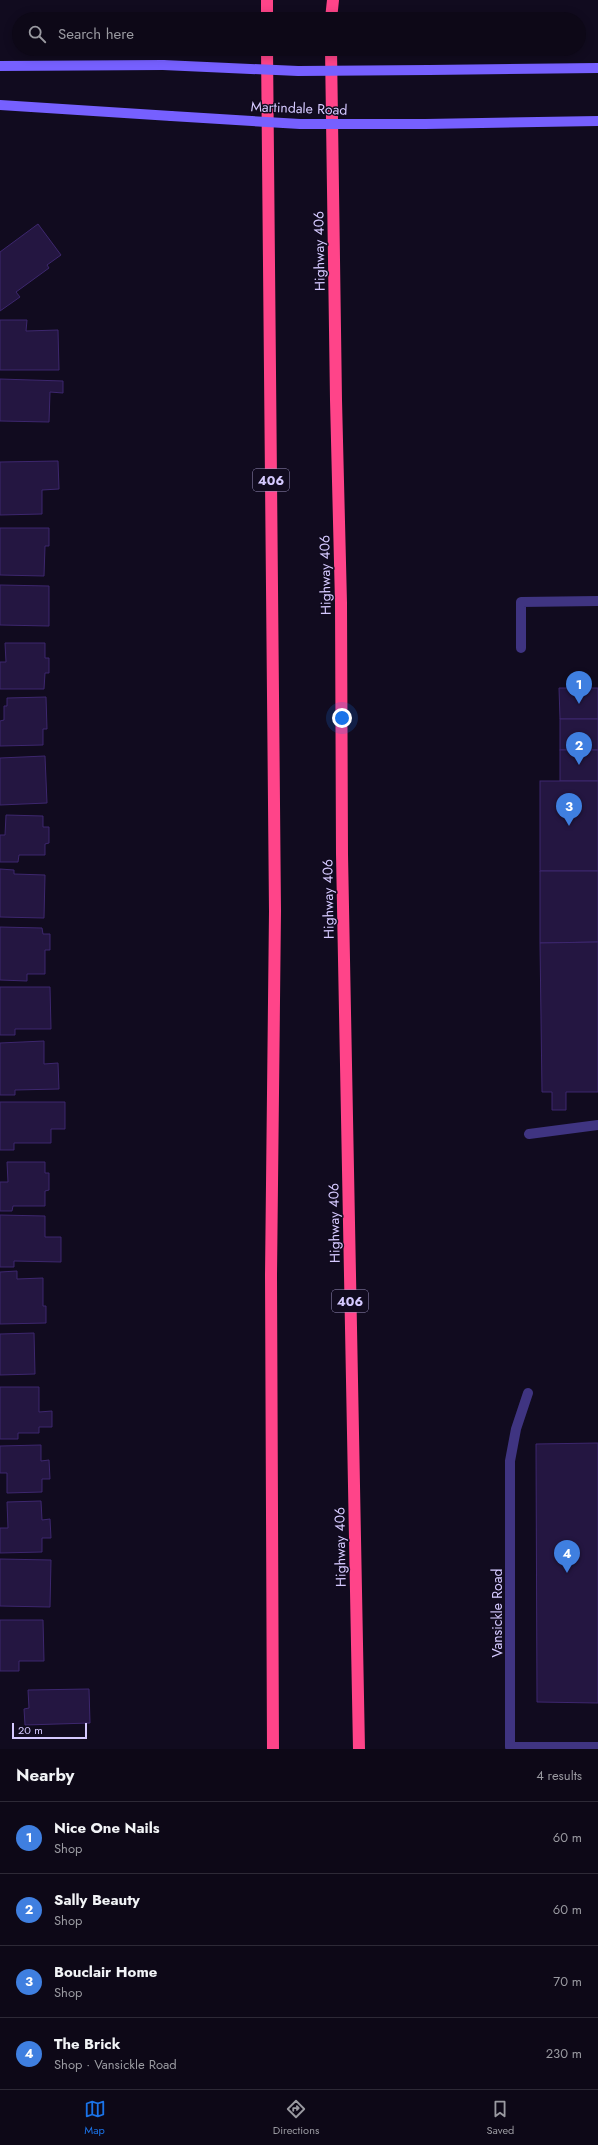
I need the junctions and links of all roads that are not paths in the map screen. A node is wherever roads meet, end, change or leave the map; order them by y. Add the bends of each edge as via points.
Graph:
1 (267, 0) edge
2 (331, 0) edge
3 (267, 12) edge
4 (331, 12) edge
5 (267, 56) edge
6 (331, 56) edge
7 (0, 66) edge
8 (598, 68) edge
9 (0, 105) edge
10 (598, 121) edge
11 (598, 601) edge
12 (521, 648) dead end
13 (598, 1125) edge
14 (529, 1134) dead end
15 (528, 1393) dead end
16 (598, 1747) edge
17 (273, 1749) edge
18 (359, 1749) edge

1 - 3 highway
2 - 4 highway
5 - 17 highway, 406 via 275,911 271,1275
6 - 18 highway, Highway 406 / 406 via 341,603 342,854
7 - 8 main road, bridge via 163,66 298,71
9 - 10 main road, Martindale Road, bridge via 300,124
11 - 12 street via 520,602
13 - 14 street
15 - 16 street, Vansickle Road via 516,1429 510,1461 510,1747

